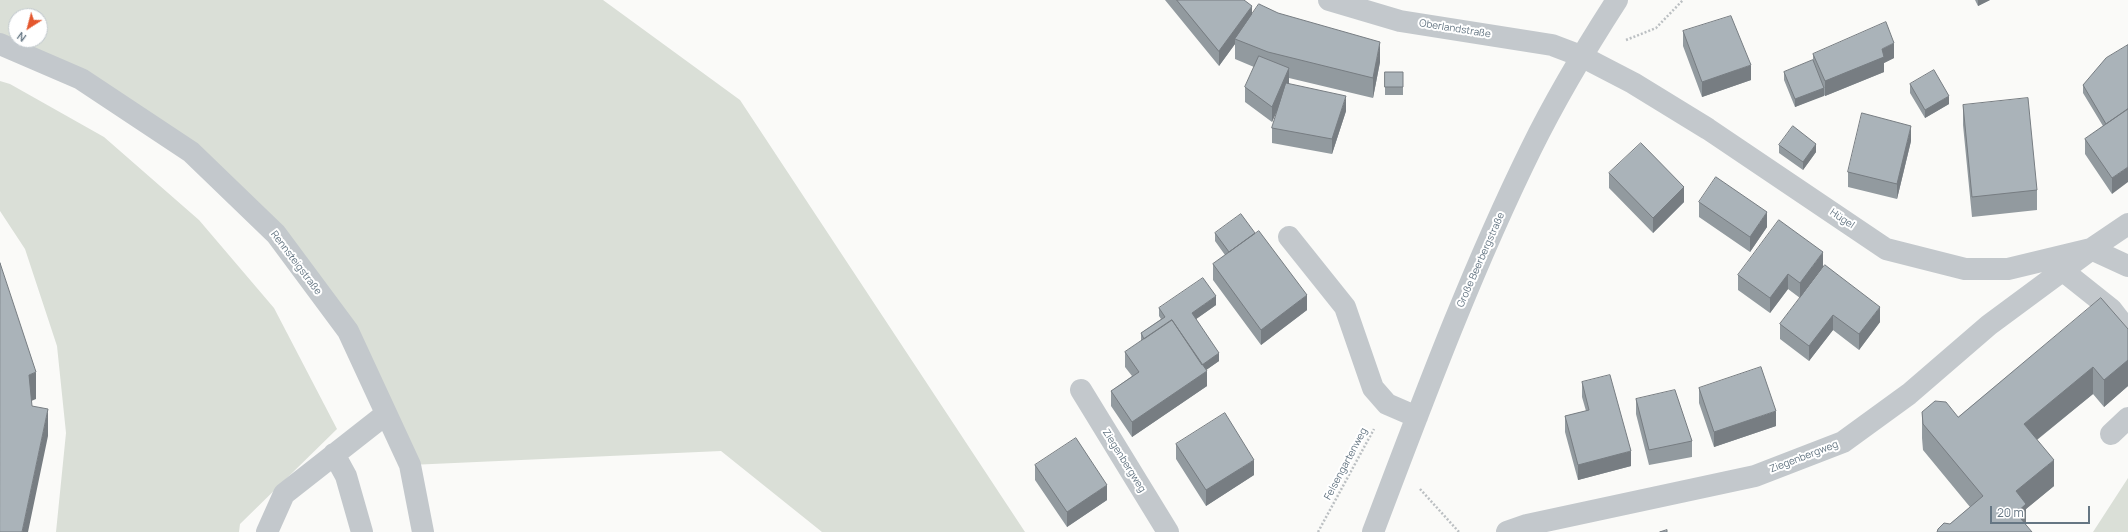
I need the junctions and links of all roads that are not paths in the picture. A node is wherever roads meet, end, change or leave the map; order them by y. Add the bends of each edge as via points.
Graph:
1 (1329, 0) edge
2 (1617, 0) edge
3 (0, 44) edge
4 (1581, 56) junction
5 (2128, 224) edge
6 (1289, 237) dead end
7 (2091, 249) junction
8 (2128, 266) edge
9 (2062, 270) junction
10 (2128, 331) edge
11 (1081, 390) dead end
12 (386, 414) junction
13 (1417, 417) junction
14 (2128, 418) edge
15 (2111, 434) dead end
16 (334, 454) junction
17 (267, 532) edge
18 (362, 532) edge
19 (423, 532) edge
20 (1168, 532) edge
21 (1373, 532) edge
22 (1507, 532) edge

1 - 4 street, Oberlandstraße via 1400,21 1552,45
2 - 4 street, Große Beerbergstraße
3 - 12 street, Rennsteigstraße via 81,79 191,152 276,234 285,246 348,331
4 - 7 street, Hügel via 1633,82 1708,129 1886,250 1965,269 2008,269
4 - 13 street, Große Beerbergstraße via 1531,149 1463,300
5 - 7 street, Hügel
6 - 13 street via 1345,307 1372,388 1387,404
7 - 8 street
7 - 9 street, Ziegenbergweg
9 - 10 street via 2111,309
9 - 22 street, Ziegenbergweg via 1989,325 1909,394 1843,442 1755,476 1527,524
11 - 20 street, Ziegenbergweg
12 - 16 street
12 - 19 street, Rennsteigstraße via 410,465
13 - 21 street, Große Beerbergstraße
14 - 15 street
16 - 17 street via 284,494
16 - 18 street via 346,476

